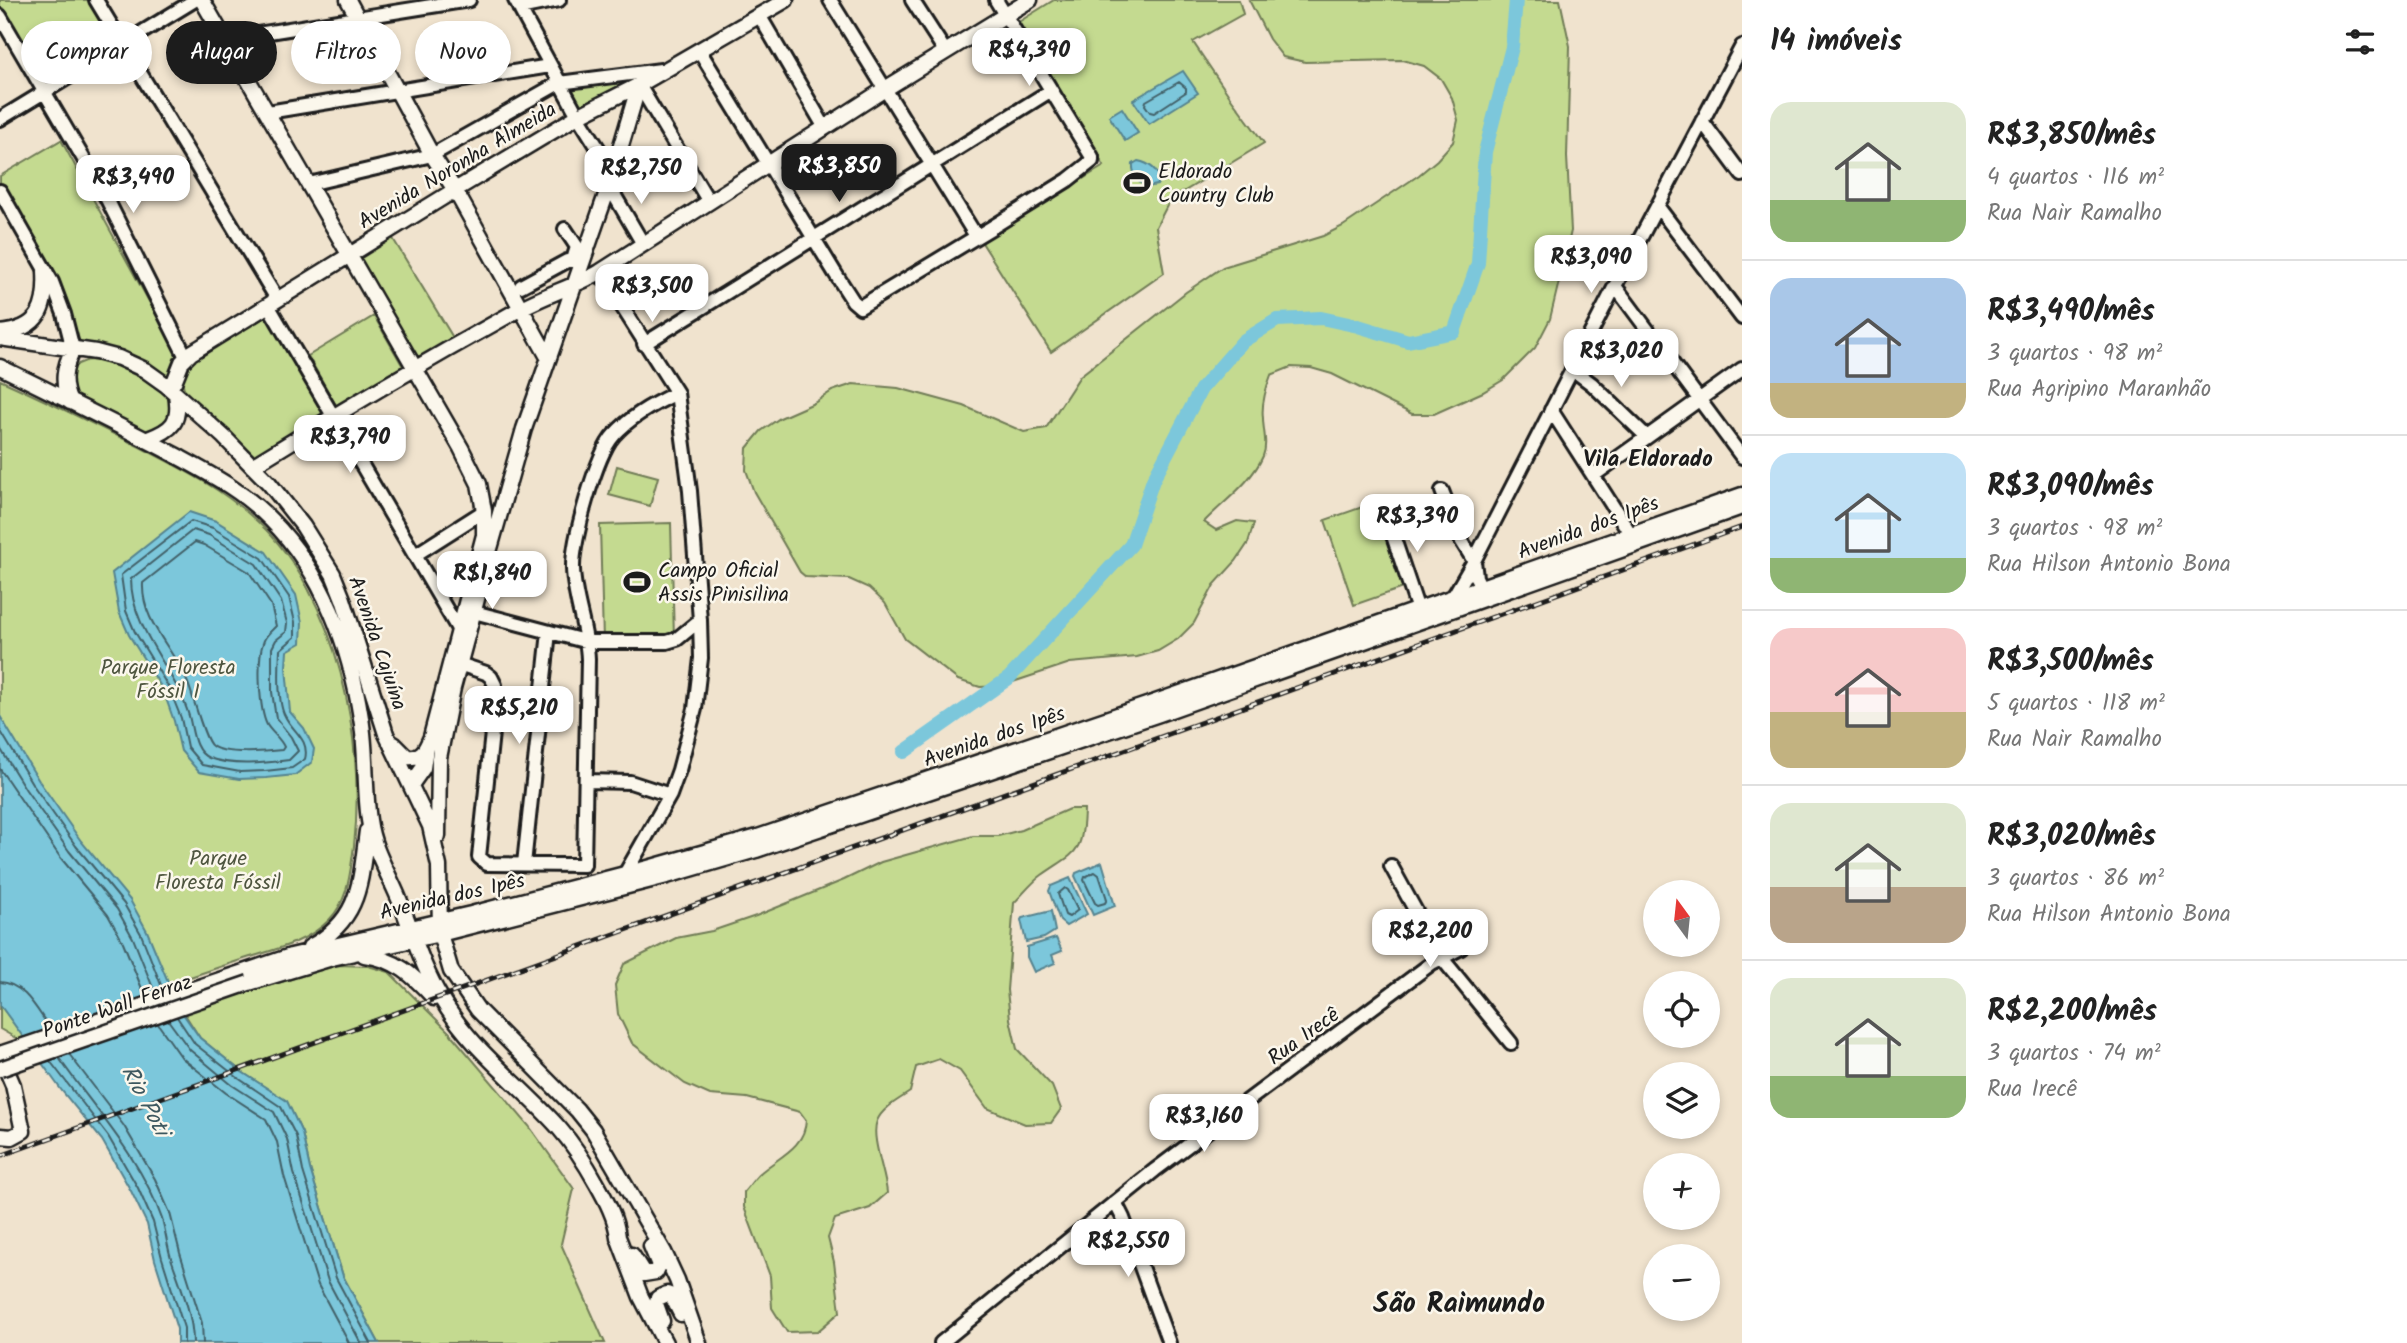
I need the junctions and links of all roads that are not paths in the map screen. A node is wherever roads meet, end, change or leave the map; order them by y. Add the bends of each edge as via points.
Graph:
1 (96, 0) edge
2 (195, 0) edge
3 (202, 0) edge
4 (348, 0) edge
5 (469, 0) edge
6 (559, 0) edge
7 (786, 0) edge
8 (830, 0) edge
9 (912, 0) edge
10 (996, 0) edge
11 (1031, 0) edge
12 (517, 4) edge
13 (760, 15) junction
14 (1005, 15) junction
15 (0, 16) edge
16 (358, 18) junction
17 (108, 21) edge
18 (215, 21) edge
19 (152, 27) edge
20 (277, 31) edge
21 (1742, 46) edge
22 (699, 50) junction
23 (945, 51) junction
24 (550, 66) junction
25 (661, 70) junction
26 (559, 83) junction
27 (59, 84) edge
28 (145, 84) edge
29 (252, 84) edge
30 (639, 85) junction
31 (885, 89) junction
32 (397, 91) junction
33 (1049, 91) junction
34 (44, 93) junction
35 (268, 112) junction
36 (578, 116) junction
37 (0, 119) edge
38 (1702, 121) junction
39 (825, 128) junction
40 (432, 155) junction
41 (769, 164) junction
42 (932, 165) junction
43 (613, 172) junction
44 (1742, 175) edge
45 (309, 184) junction
46 (609, 186) junction
47 (455, 190) junction
48 (0, 191) edge
49 (709, 202) junction
50 (1658, 207) junction
51 (565, 229) dead end
52 (976, 236) junction
53 (814, 239) junction
54 (643, 243) junction
55 (349, 255) junction
56 (578, 261) junction
57 (46, 271) junction
58 (600, 272) junction
59 (1615, 285) junction
60 (521, 286) dead end
61 (574, 286) junction
62 (273, 302) junction
63 (522, 308) junction
64 (1742, 318) edge
65 (0, 336) edge
66 (645, 344) junction
67 (73, 349) junction
68 (186, 357) junction
69 (548, 357) junction
70 (0, 367) edge
71 (416, 368) junction
72 (1572, 369) junction
73 (1742, 369) edge
74 (171, 390) junction
75 (677, 393) junction
76 (1700, 400) junction
77 (70, 402) junction
78 (1551, 410) junction
79 (334, 415) junction
80 (1647, 437) junction
81 (148, 439) junction
82 (1742, 457) edge
83 (252, 466) junction
84 (1594, 475) junction
85 (1442, 491) dead end
86 (1742, 495) edge
87 (1742, 507) edge
88 (1384, 509) dead end
89 (484, 511) junction
90 (1630, 533) junction
91 (415, 555) junction
92 (1474, 561) junction
93 (1483, 594) junction
94 (1455, 603) junction
95 (1418, 610) junction
96 (474, 612) junction
97 (700, 620) junction
98 (458, 629) junction
99 (549, 632) junction
100 (588, 642) junction
101 (454, 670) junction
102 (1148, 712) junction
103 (386, 734) junction
104 (426, 748) junction
105 (586, 781) junction
106 (411, 785) junction
107 (911, 793) junction
108 (670, 794) junction
109 (369, 819) junction
110 (524, 864) junction
111 (439, 866) junction
112 (1391, 866) dead end
113 (625, 874) junction
114 (440, 927) junction
115 (411, 934) junction
116 (1461, 948) dead end
117 (352, 954) junction
118 (291, 957) junction
119 (1441, 957) junction
120 (247, 977) junction
121 (454, 1021) junction
122 (1511, 1043) dead end
123 (0, 1055) edge
124 (0, 1069) edge
125 (0, 1136) edge
126 (1115, 1202) junction
127 (639, 1212) junction
128 (617, 1226) junction
129 (665, 1343) edge
130 (671, 1343) edge
131 (698, 1343) edge
132 (941, 1343) edge
133 (1169, 1343) edge

1 - 17 street
2 - 19 street
3 - 18 main road
4 - 16 main road
5 - 16 street
6 - 12 street
7 - 13 main road, Avenida Noronha Almeida
8 - 31 street
9 - 23 street
10 - 14 street
11 - 14 main road
12 - 24 street
13 - 22 main road, Avenida Noronha Almeida
13 - 39 street
14 - 23 main road
14 - 33 street
15 - 34 street
16 - 20 street
16 - 32 main road
21 - 38 street
22 - 25 main road, Avenida Noronha Almeida
22 - 41 street
23 - 31 main road
24 - 26 street
24 - 32 street
25 - 26 street
25 - 30 main road, Avenida Noronha Almeida
26 - 36 street
26 - 40 street
27 - 34 street
28 - 62 street
29 - 35 main road
30 - 36 main road, Avenida Noronha Almeida
30 - 43 main road
30 - 49 street
31 - 39 main road
31 - 42 street
32 - 35 street
32 - 40 main road
33 - 42 street
33 - 52 street via 1092,157 1085,168
34 - 37 street
34 - 68 street via 106,198
35 - 45 main road
36 - 43 street
36 - 47 main road, Avenida Noronha Almeida
38 - 44 street
38 - 50 street
39 - 41 main road
40 - 45 street
40 - 47 main road
41 - 49 main road
41 - 53 street
42 - 52 street
42 - 53 street
43 - 46 main road
45 - 55 main road
46 - 54 street
46 - 56 main road
47 - 55 main road, Avenida Noronha Almeida
47 - 63 main road
48 - 57 street
49 - 54 main road
50 - 59 street
50 - 64 street
51 - 56 street via 577,247
52 - 53 street via 863,306 853,301
53 - 66 street
54 - 58 main road
55 - 62 main road, Avenida Noronha Almeida
55 - 71 main road
56 - 60 street via 567,261
56 - 61 main road
57 - 65 main road via 39,314 25,327
57 - 67 street
58 - 61 main road
58 - 66 street
59 - 72 street
59 - 76 street
61 - 63 main road
61 - 69 main road
62 - 68 main road, Avenida Noronha Almeida
62 - 79 street
63 - 69 main road
63 - 71 main road
65 - 67 main road, Avenida Cajuína
66 - 75 street
67 - 74 main road, Avenida Cajuína via 119,358
67 - 77 main road via 64,377
68 - 74 main road, Avenida Noronha Almeida
69 - 96 main road
70 - 77 main road, Avenida Cajuína
71 - 79 main road
71 - 89 main road via 470,465
72 - 78 street
72 - 80 street
73 - 76 street
74 - 81 main road via 178,413 174,423
74 - 83 main road, Avenida Cajuína
75 - 97 street
75 - 100 street via 626,424 608,443 600,461 573,559
76 - 80 street
76 - 82 street
77 - 81 main road, Avenida Cajuína
78 - 84 street
78 - 92 street
79 - 83 main road
79 - 91 street
80 - 84 street
81 - 109 main road, Avenida Cajuína via 242,494 272,521 311,572 334,619 353,680 364,739
83 - 103 main road, Avenida Cajuína via 287,504 333,574
84 - 90 street
85 - 92 street
86 - 90 main road, Avenida dos Ipês
87 - 93 main road, Avenida dos Ipês
88 - 95 street
89 - 91 street
89 - 98 main road via 484,536
90 - 93 main road, Avenida dos Ipês
91 - 98 street
92 - 93 street
92 - 94 street
93 - 94 main road, Avenida dos Ipês
94 - 95 main road, Avenida dos Ipês
94 - 102 main road, Avenida dos Ipês
95 - 102 main road, Avenida dos Ipês
96 - 99 street
96 - 101 main road
97 - 100 street via 667,642
97 - 108 street via 695,709
98 - 101 main road
99 - 100 street
99 - 110 street
100 - 105 street
101 - 104 main road
101 - 110 street via 486,673 495,685 480,860
101 - 111 main road via 439,758
102 - 107 main road, Avenida dos Ipês
103 - 104 main road via 407,757 417,757
103 - 106 main road, Avenida Cajuína
104 - 106 main road via 423,768
105 - 108 street via 630,782
105 - 110 street via 584,865
106 - 111 main road, Avenida Cajuína via 430,826
107 - 113 main road, Avenida dos Ipês
107 - 114 main road, Avenida dos Ipês via 717,862
108 - 113 street
109 - 115 main road, Avenida Cajuína via 376,852
109 - 118 main road via 350,912 329,936
111 - 114 main road, Avenida Cajuína
112 - 119 street
113 - 114 main road, Avenida dos Ipês via 471,914
114 - 115 main road, Avenida dos Ipês
114 - 127 main road, Avenida Cajuína via 446,961 462,990 593,1130
115 - 117 main road, Avenida dos Ipês
115 - 118 main road, Avenida dos Ipês
115 - 121 main road, Avenida Cajuína
116 - 119 street, Rua Irecê
117 - 120 main road, Avenida dos Ipês
117 - 121 main road via 378,957 407,970
118 - 120 main road, Avenida dos Ipês
119 - 122 street
119 - 126 street, Rua Irecê
120 - 123 main road, Ponte Wall Ferraz
120 - 124 main road, Ponte Wall Ferraz, bridge
121 - 128 main road via 570,1142
123 - 125 main road via 13,1085 23,1130 12,1137
126 - 132 street, Rua Irecê
126 - 133 street
127 - 128 main road via 658,1261 656,1272 642,1272
127 - 131 main road via 677,1280
128 - 129 main road via 641,1297
130 - 131 main road via 656,1304 667,1294

